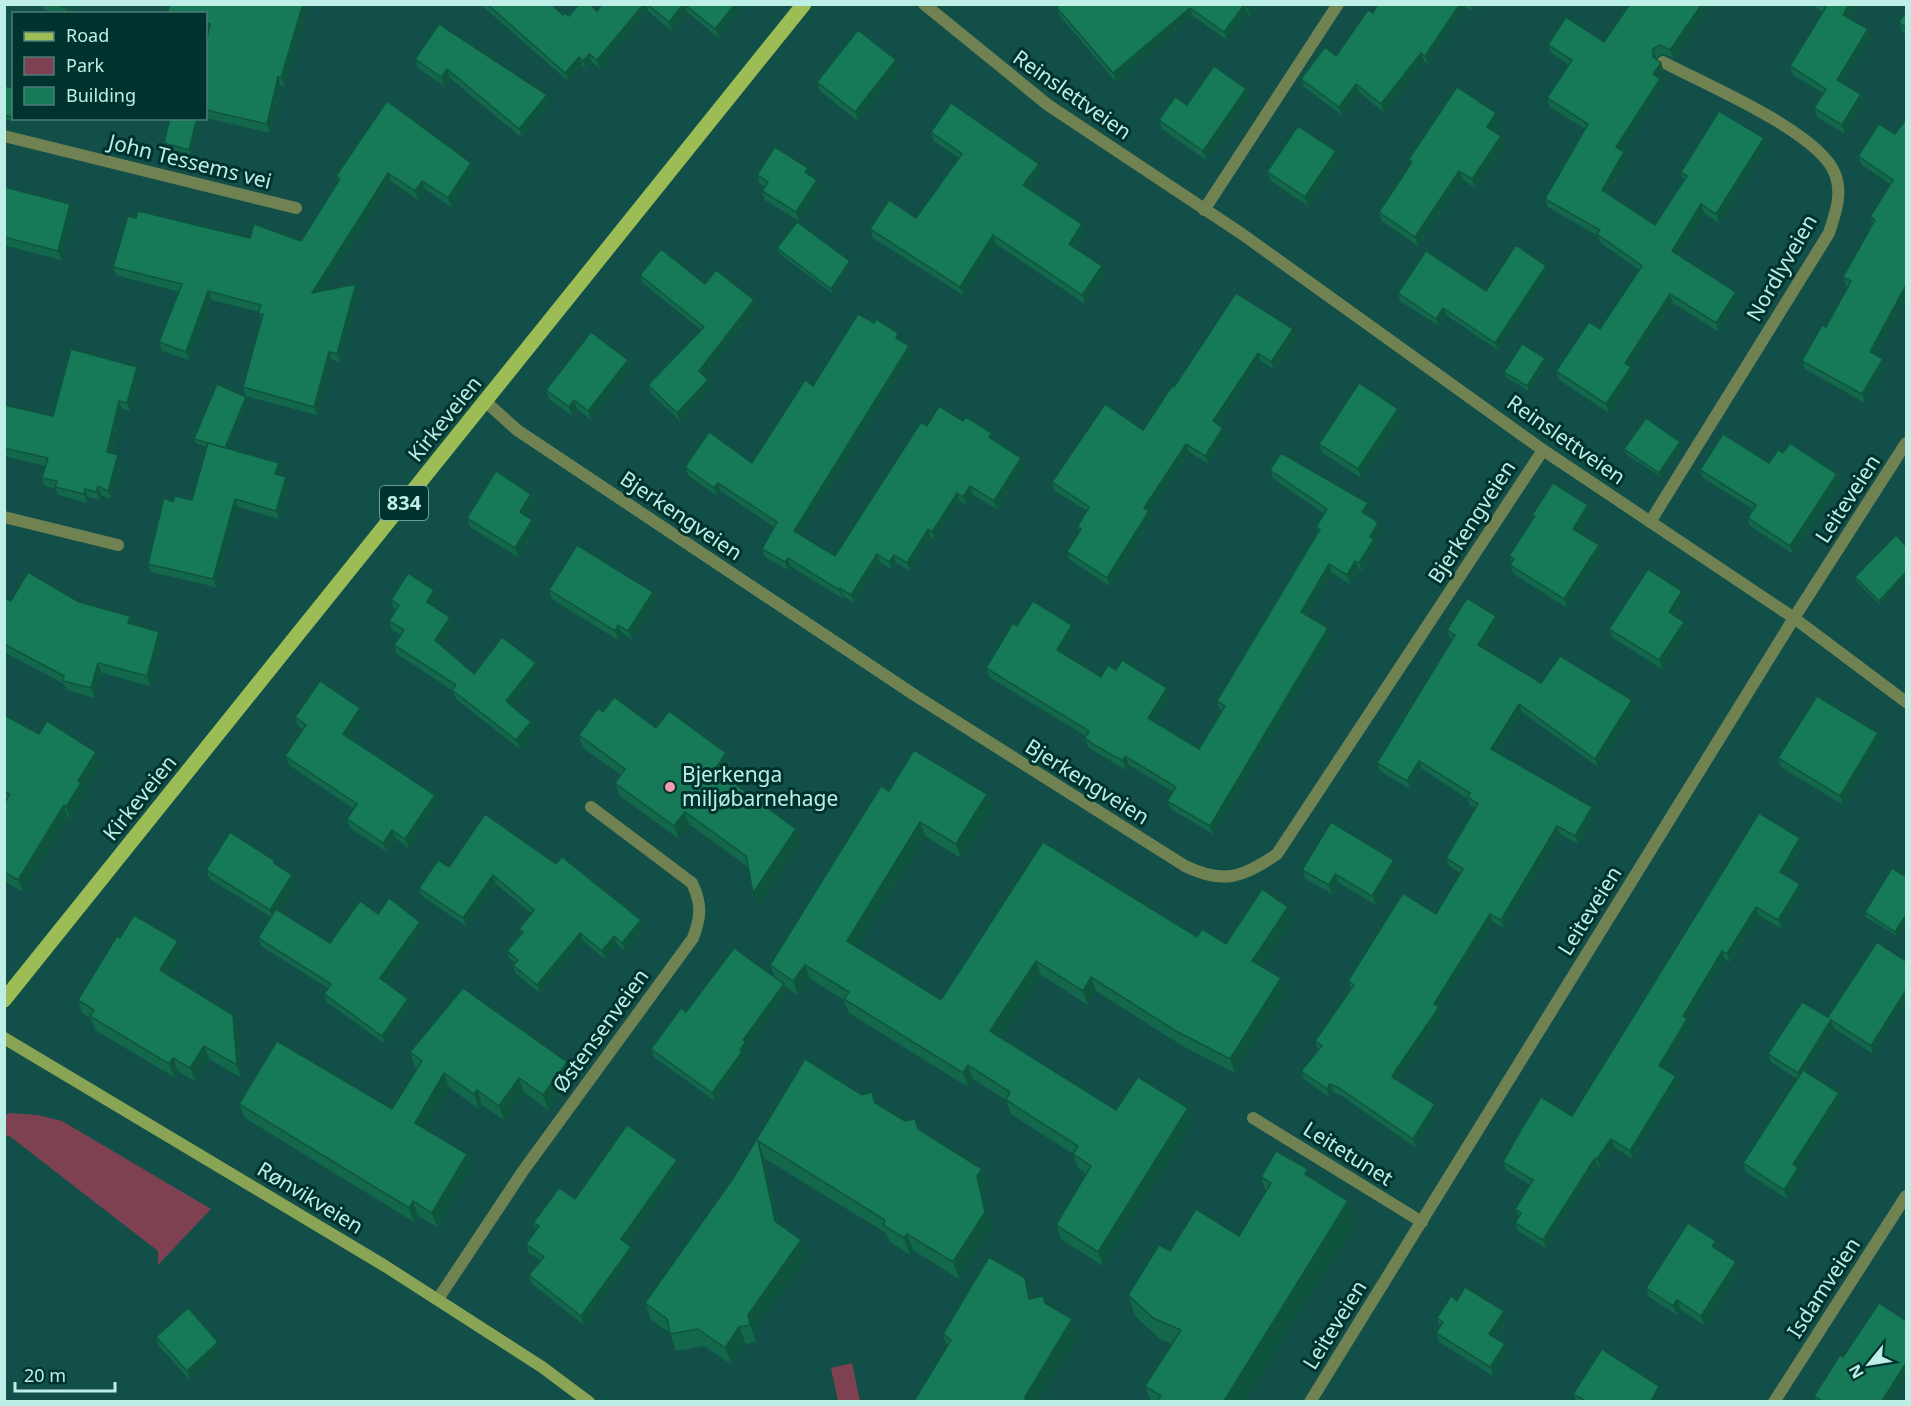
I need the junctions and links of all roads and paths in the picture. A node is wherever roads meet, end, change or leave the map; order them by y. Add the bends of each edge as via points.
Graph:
1 (804, 4) edge
2 (924, 4) edge
3 (1338, 4) edge
4 (1663, 62) edge
5 (4, 136) edge
6 (296, 208) dead end
7 (1204, 210) junction
8 (486, 402) junction
9 (1906, 443) edge
10 (1543, 450) junction
11 (4, 517) edge
12 (1650, 522) junction
13 (118, 545) dead end
14 (1794, 618) junction
15 (1906, 702) edge
16 (591, 807) dead end
17 (4, 1000) edge
18 (4, 1038) edge
19 (1253, 1118) dead end
20 (1906, 1196) edge
21 (1422, 1222) junction
22 (438, 1299) junction
23 (581, 1399) edge
24 (1310, 1401) edge
25 (1774, 1401) edge

1 - 8 main road, Kirkeveien / 834
2 - 7 street, Reinslettveien via 1047,105
3 - 7 street
4 - 12 street, Nordlyveien via 1790,129 1822,153 1836,175 1839,201 1829,233
5 - 6 street, John Tessems vei
7 - 10 street, Reinslettveien
8 - 10 street, Bjerkengveien via 517,430 935,709 1185,866 1204,876 1222,879 1241,875 1277,854
8 - 17 main road, Kirkeveien / 834
9 - 14 street, Leiteveien
10 - 12 street, Reinslettveien
11 - 13 street
12 - 14 street, Reinslettveien
14 - 15 street, Reinslettveien
14 - 21 street, Leiteveien
16 - 22 street, Østensenveien via 692,883 700,899 700,918 693,938 523,1171
18 - 22 street, Rønvikveien
19 - 21 street, Leitetunet
20 - 25 street, Isdamveien
21 - 24 street, Leiteveien
22 - 23 street, Rønvikveien

